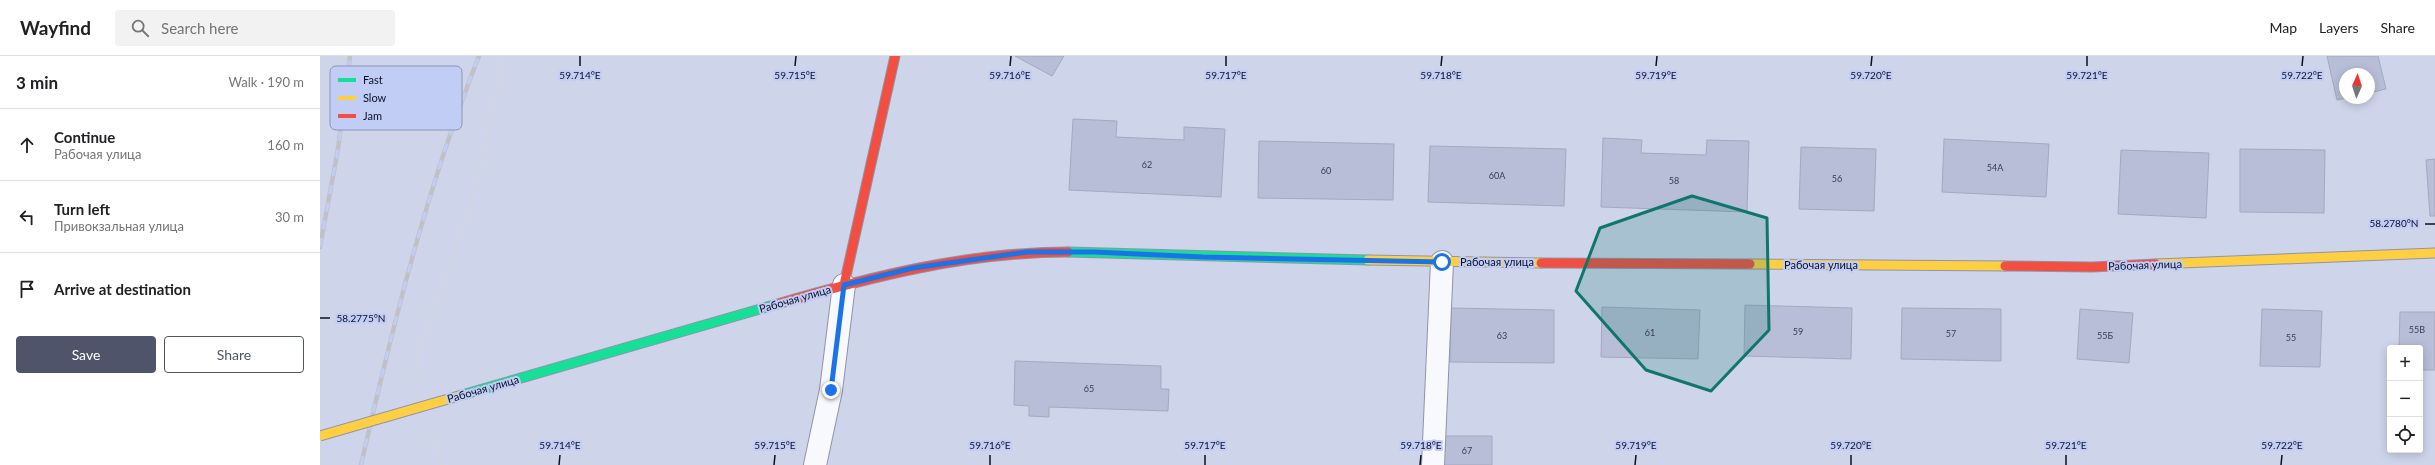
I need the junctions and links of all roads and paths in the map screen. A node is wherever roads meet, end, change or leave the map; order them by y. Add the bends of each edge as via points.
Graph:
1 (504, 56) edge
2 (895, 56) edge
3 (2435, 253) edge
4 (1442, 262) junction
5 (844, 285) junction
6 (418, 391) dead end
7 (427, 426) dead end
8 (320, 436) edge
9 (444, 465) edge
10 (815, 465) edge
11 (1433, 465) edge

1 - 6 path via 472,203 417,355
2 - 5 street
3 - 4 street, Рабочая улица via 2092,267
4 - 5 street, Рабочая улица via 1027,252 913,268
4 - 11 street
5 - 8 street, Рабочая улица, bridge
5 - 10 street via 831,390
7 - 9 path

